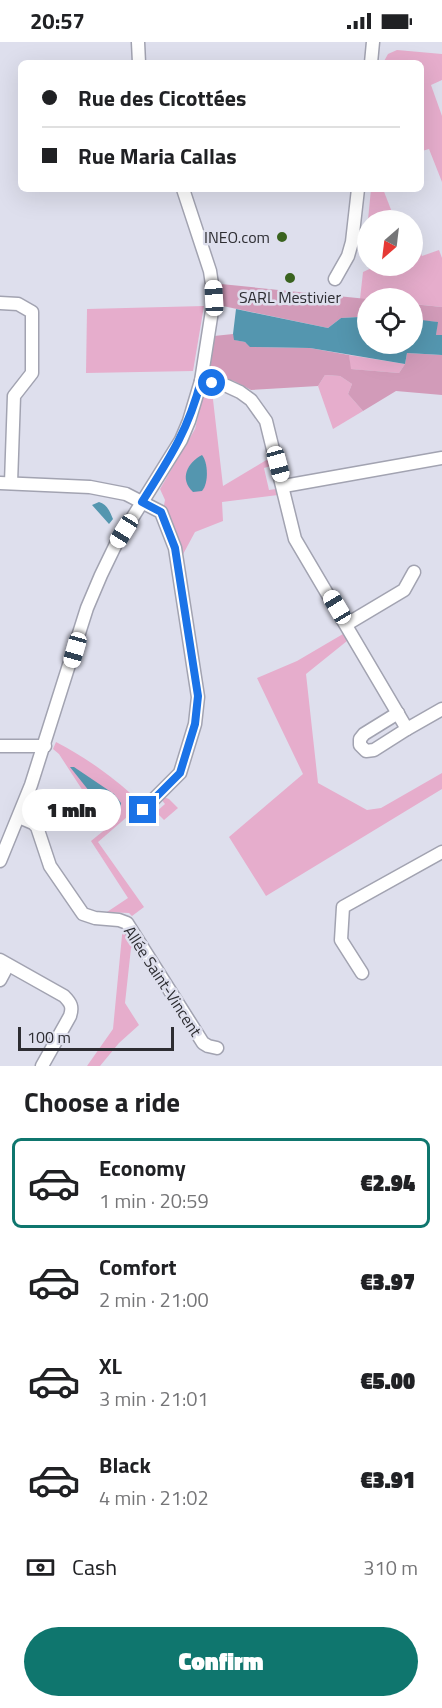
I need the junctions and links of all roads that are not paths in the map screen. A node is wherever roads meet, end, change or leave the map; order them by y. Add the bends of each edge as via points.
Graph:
1 (138, 42) edge
2 (373, 42) edge
3 (140, 60) edge
4 (371, 60) edge
5 (184, 192) edge
6 (358, 192) edge
7 (334, 279) dead end
8 (0, 303) edge
9 (201, 381) junction
10 (442, 458) edge
11 (5, 483) edge
12 (284, 486) junction
13 (142, 502) junction
14 (414, 572) dead end
15 (347, 624) junction
16 (442, 709) edge
17 (398, 713) junction
18 (408, 729) junction
19 (0, 746) edge
20 (45, 746) junction
21 (143, 810) dead end
22 (19, 816) junction
23 (442, 852) edge
24 (0, 861) edge
25 (4, 963) edge
26 (362, 973) dead end
27 (0, 980) edge
28 (217, 1048) dead end
29 (42, 1066) edge

1 - 3 street
2 - 4 street
5 - 9 street via 213,283
6 - 7 street via 352,242
8 - 11 street via 18,304 32,312 32,373 14,396
9 - 12 street via 240,392 259,408 267,422
9 - 13 street via 181,440
10 - 12 street
11 - 13 street via 90,487 126,494
12 - 15 street via 295,539
13 - 20 street via 116,544 87,608
13 - 21 street via 161,512 175,548 198,696 195,724 180,773
14 - 15 street via 404,590
15 - 17 street
16 - 18 street
17 - 18 street
17 - 18 street via 364,734 360,745 366,751 374,750
19 - 20 street
20 - 22 street
22 - 24 street
22 - 28 street, Allée Saint-Vincent via 37,827 50,866 84,914 127,923 203,1043
23 - 26 street via 343,908 341,940
25 - 27 street
25 - 29 street via 70,1002 70,1016

